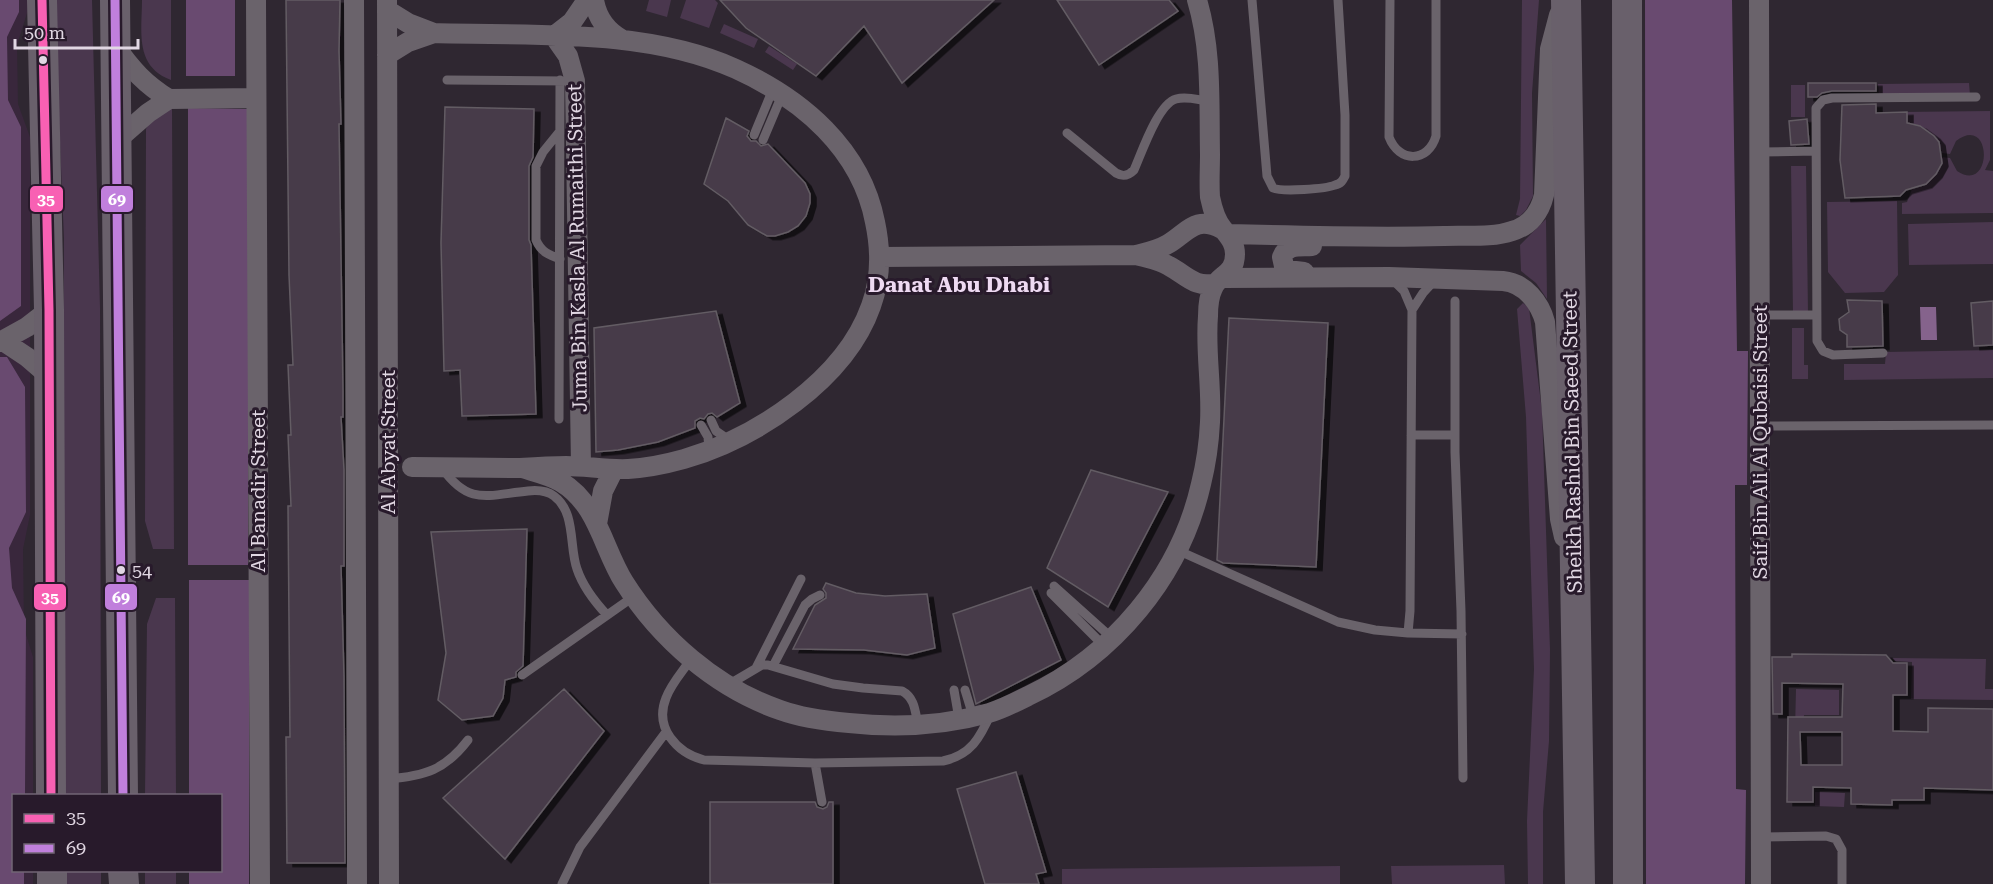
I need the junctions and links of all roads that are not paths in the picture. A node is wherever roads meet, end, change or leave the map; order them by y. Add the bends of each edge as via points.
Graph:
1 (42, 0) edge
2 (115, 0) edge
3 (256, 0) edge
4 (354, 0) edge
5 (586, 0) edge
6 (594, 0) edge
7 (1197, 0) edge
8 (1252, 0) edge
9 (1338, 0) edge
10 (1390, 0) edge
11 (1436, 0) edge
12 (1627, 0) edge
13 (1759, 0) edge
14 (1566, 1) edge
15 (387, 5) edge
16 (387, 32) junction
17 (354, 33) junction
18 (434, 33) junction
19 (554, 36) junction
20 (622, 40) junction
21 (115, 47) junction
22 (387, 55) junction
23 (447, 80) dead end
24 (568, 81) junction
25 (778, 92) junction
26 (1976, 97) dead end
27 (256, 98) junction
28 (169, 99) junction
29 (1209, 101) junction
30 (560, 131) junction
31 (1067, 133) dead end
32 (754, 135) dead end
33 (763, 140) dead end
34 (116, 141) junction
35 (1816, 151) junction
36 (1759, 152) junction
37 (1225, 232) junction
38 (1392, 237) junction
39 (1136, 255) junction
40 (880, 256) junction
41 (560, 259) junction
42 (1389, 277) junction
43 (1437, 278) junction
44 (1220, 280) junction
45 (1455, 301) dead end
46 (49, 310) junction
47 (1412, 310) junction
48 (1760, 315) junction
49 (1816, 315) junction
50 (1, 342) edge
51 (1883, 353) dead end
52 (49, 376) junction
53 (559, 420) dead end
54 (711, 420) dead end
55 (1993, 425) edge
56 (701, 426) dead end
57 (1760, 426) junction
58 (1411, 435) junction
59 (1455, 435) junction
60 (731, 441) junction
61 (388, 445) junction
62 (709, 450) junction
63 (581, 466) junction
64 (412, 467) junction
65 (441, 467) junction
66 (522, 468) junction
67 (614, 469) junction
68 (388, 491) junction
69 (597, 524) junction
70 (388, 530) junction
71 (356, 531) junction
72 (1178, 550) junction
73 (1574, 561) junction
74 (801, 579) dead end
75 (1052, 589) dead end
76 (820, 595) dead end
77 (633, 597) junction
78 (607, 615) junction
79 (1408, 633) junction
80 (1461, 634) junction
81 (1108, 642) junction
82 (691, 659) junction
83 (773, 666) junction
84 (756, 668) junction
85 (522, 675) dead end
86 (728, 685) junction
87 (954, 690) dead end
88 (965, 690) dead end
89 (975, 716) junction
90 (918, 726) junction
91 (666, 732) junction
92 (468, 740) dead end
93 (815, 763) junction
94 (1463, 778) dead end
95 (388, 779) junction
96 (51, 794) edge
97 (123, 794) edge
98 (822, 802) dead end
99 (1761, 837) junction
100 (357, 875) edge
101 (389, 880) edge
102 (260, 884) edge
103 (562, 884) edge
104 (1580, 884) edge
105 (1628, 884) edge
106 (1761, 884) edge
107 (1842, 884) edge

1 - 46 main road
2 - 21 main road
3 - 27 street, Al Banadir Street
4 - 17 street
5 - 19 street via 572,22
6 - 20 street via 603,23
7 - 29 street via 1209,59
8 - 9 lane via 1267,176 1274,188 1282,190 1332,186 1345,176
10 - 11 lane via 1389,138 1396,150 1410,157 1430,150 1436,136
12 - 105 main road
13 - 36 street, Saif Bin Ali Al Qubaisi Street
14 - 38 street via 1550,48 1545,195 1538,211 1521,228 1502,234
14 - 73 main road, Sheikh Rashid Bin Saeed Street
15 - 16 street, Al Abyat Street
15 - 18 street via 408,22
16 - 17 street
16 - 22 street, Al Abyat Street
17 - 71 street
18 - 19 street
18 - 22 street
19 - 20 street
19 - 24 street, Juma Bin Kasla Al Rumaithi Street via 568,56
20 - 25 street via 665,46 718,61
21 - 28 street via 147,85
21 - 34 main road
22 - 61 street, Al Abyat Street
23 - 24 lane
24 - 30 lane
24 - 63 street, Juma Bin Kasla Al Rumaithi Street
25 - 32 lane
25 - 33 lane
25 - 40 street via 826,129 850,159 868,194
26 - 35 lane via 1828,98 1816,108
27 - 28 street
27 - 102 street, Al Banadir Street
28 - 34 street
29 - 31 lane via 1185,98 1167,104 1134,170 1123,176
29 - 37 street via 1210,196
30 - 41 lane
30 - 41 lane via 540,156 536,172 536,240 546,254
34 - 97 main road
35 - 36 lane
35 - 49 lane
36 - 48 street, Saif Bin Ali Al Qubaisi Street
37 - 38 street
37 - 39 street via 1214,225 1197,224 1167,244
37 - 44 street via 1235,255 1232,267
38 - 42 street via 1366,244 1291,247 1282,257 1284,266 1292,272 1370,270
39 - 40 street
39 - 44 street via 1170,266 1196,283 1209,285
40 - 60 street via 871,307 860,330 831,370 794,403
41 - 53 lane
42 - 43 street
42 - 44 street
42 - 47 lane via 1404,291
43 - 47 lane
43 - 73 street via 1510,282 1526,291 1538,305 1545,322 1560,519
44 - 72 street via 1211,293 1208,315 1207,453 1194,508
45 - 59 lane
46 - 50 street
46 - 52 main road
47 - 58 lane
48 - 49 lane
48 - 57 street, Saif Bin Ali Al Qubaisi Street
49 - 51 lane via 1817,341 1823,351 1833,355
50 - 52 street
52 - 96 main road
54 - 60 lane via 716,431
55 - 57 lane
56 - 62 lane via 708,437
57 - 99 street, Saif Bin Ali Al Qubaisi Street
58 - 59 lane
58 - 79 lane
59 - 80 lane
60 - 62 street
61 - 64 street
61 - 68 street, Al Abyat Street
62 - 67 street via 668,463
63 - 66 street
63 - 67 street
64 - 65 street
64 - 68 street
65 - 66 street
65 - 78 lane via 455,485 472,494 538,490 554,496 565,510 576,568
66 - 69 street via 563,484 580,497
67 - 69 street via 603,491
68 - 70 street, Al Abyat Street
69 - 77 street via 609,556
70 - 71 street
70 - 95 street, Al Abyat Street
71 - 100 street
72 - 79 lane via 1338,622
72 - 81 street via 1150,595
73 - 104 main road, Sheikh Rashid Bin Saeed Street
74 - 84 lane
75 - 81 lane
76 - 83 lane via 805,605
77 - 78 lane
77 - 82 street
78 - 85 lane
79 - 80 lane
80 - 94 lane
81 - 89 street via 1043,689
82 - 86 street
82 - 91 lane via 666,697
83 - 84 lane
83 - 90 lane via 833,684 907,693
84 - 86 lane
86 - 90 street via 778,710 805,717 862,725
87 - 89 lane
88 - 89 lane
89 - 90 street
89 - 93 lane via 982,734 966,753 951,759
91 - 93 lane via 676,747 704,760
91 - 103 lane via 580,847
92 - 95 lane via 458,753 431,771
93 - 98 lane
95 - 101 street, Al Abyat Street
99 - 106 street, Saif Bin Ali Al Qubaisi Street
99 - 107 lane via 1836,839 1842,850
100 - 101 street via 373,881

